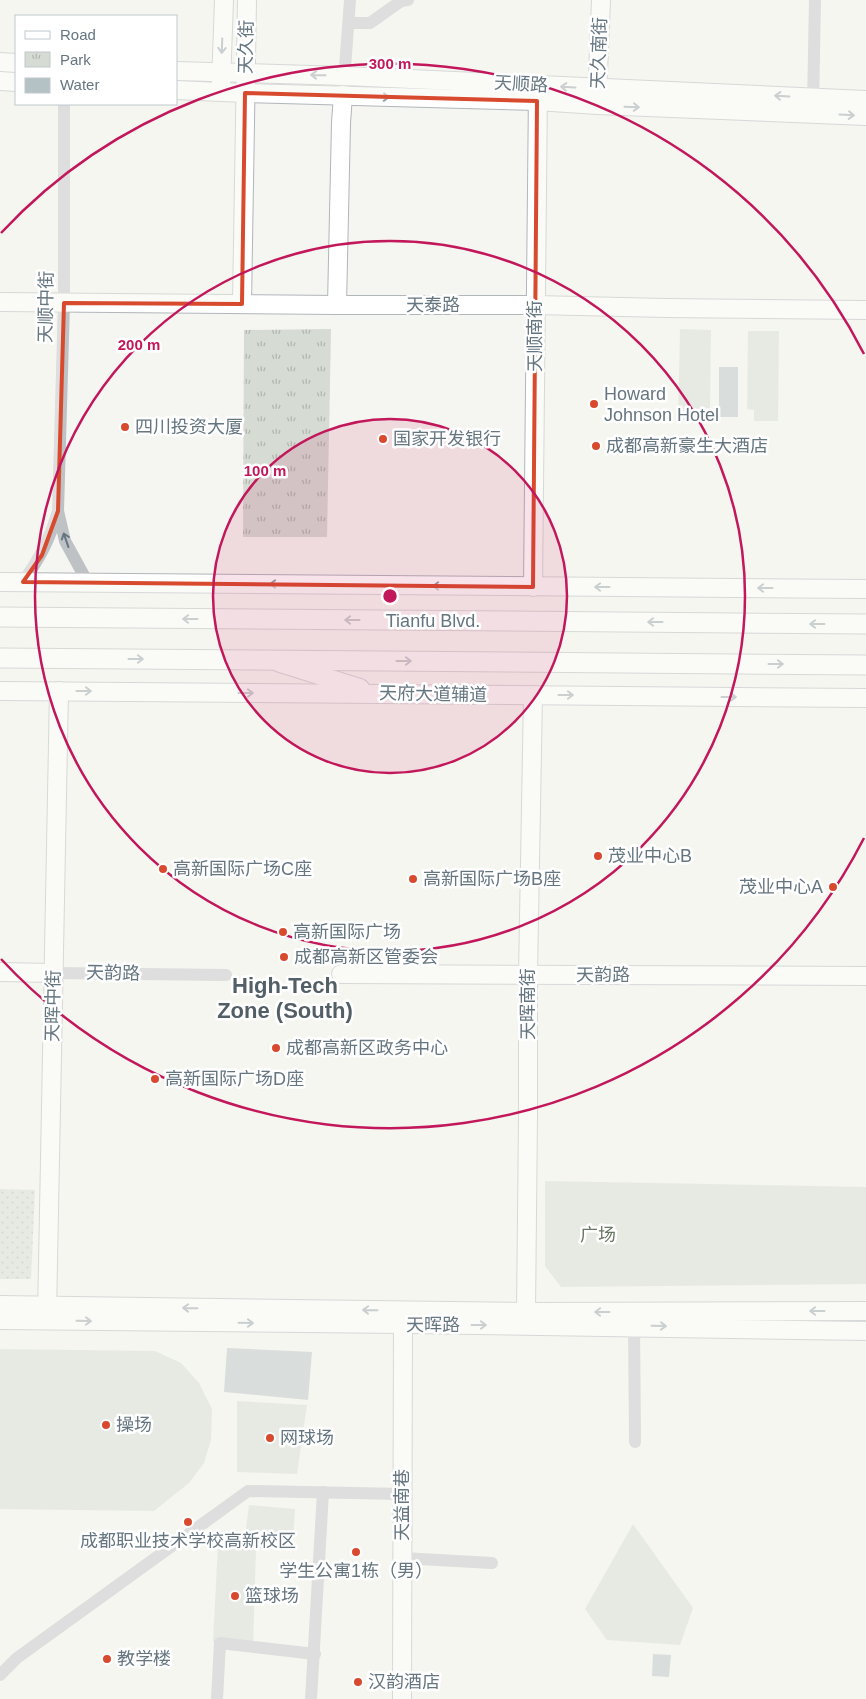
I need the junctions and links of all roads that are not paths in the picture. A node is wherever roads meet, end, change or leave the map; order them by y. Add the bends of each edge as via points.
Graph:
1 (224, 0) edge
2 (247, 0) edge
3 (350, 0) edge
4 (408, 0) edge
5 (602, 0) edge
6 (815, 0) edge
7 (350, 23) junction
8 (0, 62) edge
9 (15, 63) edge
10 (178, 71) edge
11 (222, 73) junction
12 (246, 74) junction
13 (344, 76) junction
14 (0, 81) edge
15 (15, 82) edge
16 (178, 90) edge
17 (221, 92) junction
18 (245, 93) junction
19 (537, 93) junction
20 (343, 96) junction
21 (598, 97) junction
22 (866, 100) edge
23 (64, 105) edge
24 (813, 105) junction
25 (866, 116) edge
26 (0, 302) edge
27 (64, 303) junction
28 (242, 304) junction
29 (535, 305) junction
30 (337, 306) junction
31 (866, 310) edge
32 (58, 511) junction
33 (0, 582) edge
34 (23, 582) junction
35 (88, 583) junction
36 (533, 587) junction
37 (866, 589) edge
38 (0, 617) edge
39 (866, 624) edge
40 (0, 658) edge
41 (270, 660) junction
42 (866, 665) edge
43 (0, 691) edge
44 (59, 691) junction
45 (380, 694) junction
46 (532, 695) junction
47 (866, 698) edge
48 (0, 972) edge
49 (54, 973) junction
50 (226, 974) dead end
51 (341, 974) dead end
52 (528, 975) junction
53 (866, 976) edge
54 (0, 1305) edge
55 (866, 1311) edge
56 (526, 1312) junction
57 (48, 1313) junction
58 (403, 1318) junction
59 (634, 1319) junction
60 (0, 1320) edge
61 (866, 1331) edge
62 (635, 1442) dead end
63 (323, 1492) junction
64 (402, 1494) junction
65 (402, 1558) junction
66 (492, 1563) dead end
67 (315, 1654) junction
68 (0, 1675) edge
69 (217, 1699) edge
70 (311, 1699) edge
71 (402, 1699) edge

1 -> 11 street, 天久街
2 - 12 street, 天久街
3 - 7 street
4 - 7 street via 401,1 370,23
5 - 21 street, 天久南街
6 - 24 street
7 - 13 street
8 - 9 street
10 - 11 street, 天顺路
11 - 12 street, 天顺路
11 - 17 street, 天久街
13 -> 12 street, 天顺路
12 - 18 street, 天久街
13 - 19 street, 天顺路
13 - 20 street
14 - 15 street
16 - 17 street, 天顺路
17 - 18 street, 天顺路
18 - 20 street, 天顺路
18 - 28 street, 天久街
20 -> 19 street, 天顺路
19 - 21 street, 天顺路
19 - 29 street, 天顺南街
20 - 30 street
21 - 24 street, 天顺路
22 - 24 street, 天顺路
23 - 27 street, 天顺中街
24 -> 25 street, 天顺路
26 - 27 street, 天泰路
27 - 28 street, 天泰路
27 - 32 street, 天顺中街
28 - 30 street, 天泰路
29 - 30 street, 天泰路
29 - 31 street, 天泰路
29 - 36 street, 天顺南街
32 - 34 street via 42,555
35 -> 32 street via 65,541
33 - 34 street
34 - 35 street
36 -> 35 street
37 -> 36 street
39 -> 38 main road, Tianfu Blvd.
40 -> 41 main road
41 -> 42 main road
41 - 45 street
43 - 44 street, 天府大道辅道
44 -> 45 street, 天府大道辅道
44 - 49 street, 天晖中街
45 - 46 street, 天府大道辅道
46 -> 47 street, 天府大道辅道
46 - 52 street, 天晖南街
48 - 49 street, 天韵路
49 - 50 street, 天韵路
49 - 57 street, 天晖中街
51 - 52 street, 天韵路
52 - 53 street, 天韵路
52 - 56 street, 天晖南街
54 - 57 street, 天晖路
55 -> 59 street, 天晖路
56 - 58 street, 天晖路
59 -> 56 street, 天晖路
57 - 58 street, 天晖路
57 - 60 street, 天晖路
58 -> 59 street, 天晖路
58 - 64 street, 天益南巷
59 -> 61 street, 天晖路
59 - 62 street
63 - 64 street
63 - 67 street
63 - 68 street via 248,1491 17,1658
64 - 65 street, 天益南巷
65 - 66 street
65 - 71 street, 天益南巷
67 - 69 street via 220,1643
67 - 70 street

